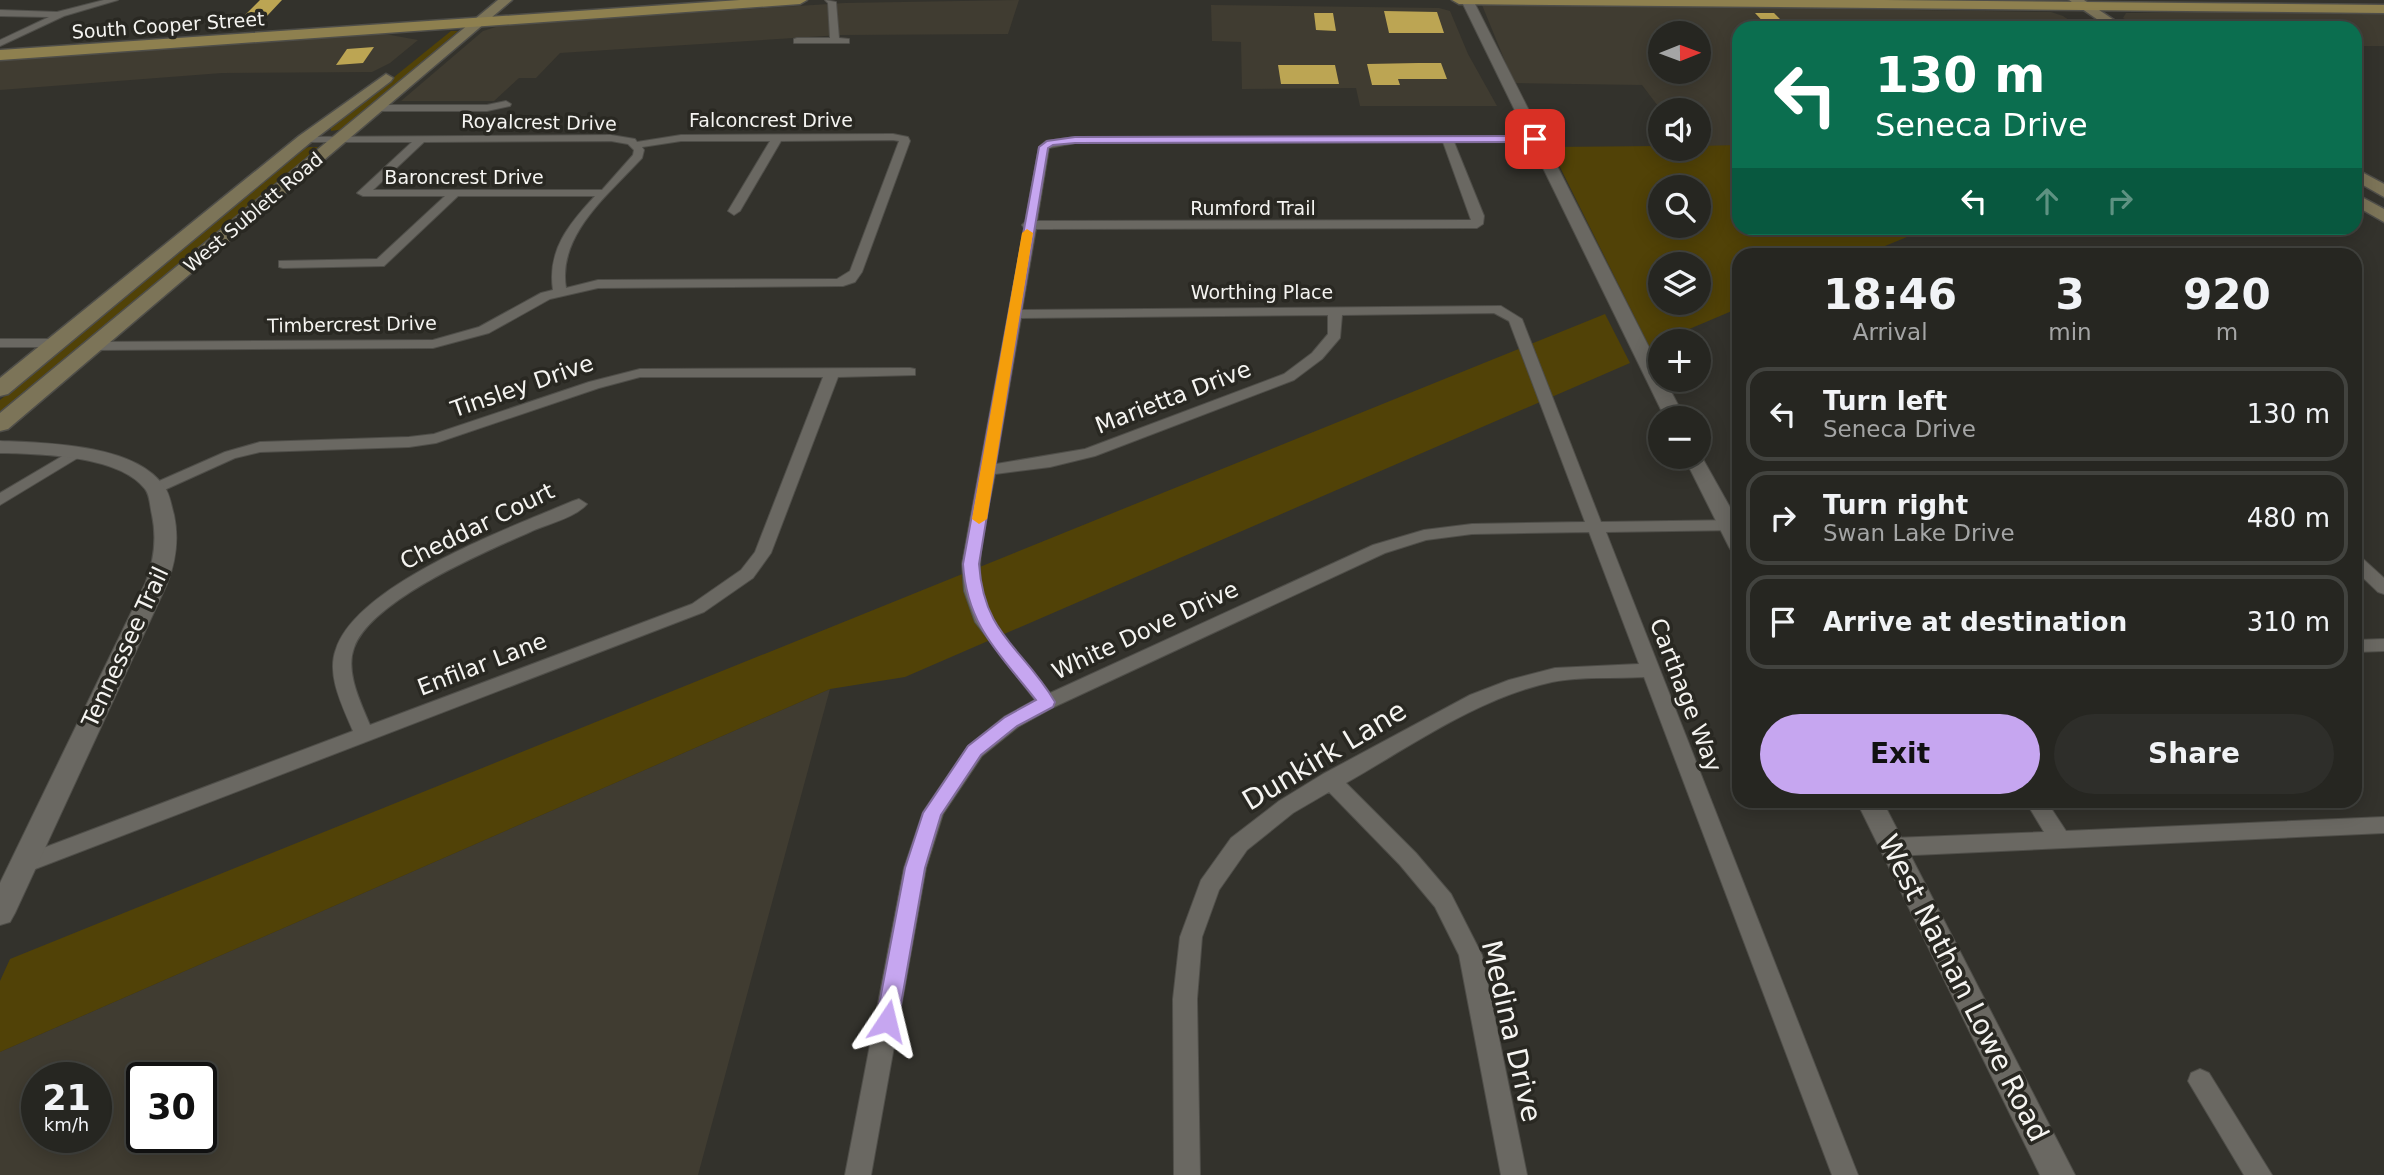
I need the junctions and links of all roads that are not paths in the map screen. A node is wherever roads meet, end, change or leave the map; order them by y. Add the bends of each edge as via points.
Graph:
1 (114, 0) edge
2 (508, 0) edge
3 (708, 0) edge
4 (800, 0) edge
5 (827, 0) edge
6 (1459, 0) edge
7 (1467, 0) edge
8 (2068, 2) edge
9 (2384, 3) edge
10 (2306, 5) junction
11 (2384, 9) edge
12 (552, 11) junction
13 (0, 13) edge
14 (61, 14) junction
15 (474, 17) edge
16 (514, 20) junction
17 (2080, 21) edge
18 (2105, 21) edge
19 (415, 24) junction
20 (439, 38) junction
21 (824, 40) junction
22 (797, 41) dead end
23 (0, 43) edge
24 (0, 49) edge
25 (424, 50) dead end
26 (0, 55) edge
27 (396, 71) dead end
28 (379, 106) junction
29 (436, 106) junction
30 (422, 138) junction
31 (777, 138) junction
32 (305, 139) junction
33 (340, 139) junction
34 (1447, 139) junction
35 (1535, 139) junction
36 (636, 145) junction
37 (2362, 178) edge
38 (2384, 192) edge
39 (605, 194) junction
40 (453, 195) junction
41 (2362, 203) edge
42 (734, 211) dead end
43 (2384, 217) edge
44 (1028, 225) junction
45 (283, 264) dead end
46 (849, 279) joint
47 (559, 291) junction
48 (1335, 311) junction
49 (1508, 313) joint
50 (1015, 314) junction
51 (55, 342) junction
52 (0, 343) edge
53 (94, 346) junction
54 (910, 372) dead end
55 (832, 373) junction
56 (0, 388) edge
57 (1669, 406) edge
58 (0, 424) edge
59 (0, 447) edge
60 (76, 453) junction
61 (1701, 469) edge
62 (988, 470) junction
63 (156, 488) junction
64 (0, 500) edge
65 (579, 504) dead end
66 (1732, 522) edge
67 (1732, 525) edge
68 (1596, 527) junction
69 (2362, 568) edge
70 (2384, 588) edge
71 (2384, 645) edge
72 (2362, 646) edge
73 (1650, 670) junction
74 (1047, 702) junction
75 (364, 735) junction
76 (1330, 780) junction
77 (1873, 808) edge
78 (2040, 808) edge
79 (2384, 825) edge
80 (2061, 840) junction
81 (1893, 847) junction
82 (22, 865) junction
83 (0, 913) edge
84 (2200, 1080) dead end
85 (858, 1175) edge
86 (1187, 1175) edge
87 (1514, 1175) edge
88 (1844, 1175) edge
89 (2058, 1175) edge
90 (2259, 1175) edge

1 - 14 street
2 - 12 main road via 525,9
2 - 15 main road, West Sublett Road
3 - 12 main road, South Cooper Street
4 - 16 main road, South Cooper Street
5 - 21 street via 822,3
5 - 21 street via 832,2 840,41
6 - 7 main road
7 - 8 main road
7 - 35 street
8 - 10 main road
8 - 17 main road
8 - 18 main road
9 - 10 main road
10 - 11 main road
12 - 15 main road, South Cooper Street
13 - 14 street
14 - 23 street
15 - 16 main road, South Cooper Street
15 - 16 main road via 495,24
15 - 19 main road, South Cooper Street
15 - 19 main road via 460,11
15 - 20 main road, West Sublett Road
15 - 28 main road, West Sublett Road
19 - 20 main road via 434,31
19 - 24 main road, South Cooper Street
19 - 26 main road, South Cooper Street
20 - 25 main road, West Sublett Road
21 - 22 street
27 - 32 main road, West Sublett Road
28 - 29 street
28 - 33 main road, West Sublett Road
29 - 29 street via 488,108 506,104
30 - 33 street, Royalcrest Drive
30 - 36 street, Royalcrest Drive via 611,138
30 - 40 street, Baroncrest Drive via 363,193
31 - 36 street, Falconcrest Drive via 681,138
31 - 42 street
31 - 46 street, Falconcrest Drive via 904,139 856,272
32 - 33 street, Royalcrest Drive
32 - 51 main road, West Sublett Road
33 - 53 main road, West Sublett Road
34 - 35 street
34 - 44 street via 1050,143 1041,154
34 - 44 street, Rumford Trail via 1477,223
35 - 57 street
36 - 39 street, Royalcrest Drive via 638,156
37 - 38 main road
39 - 40 street, Baroncrest Drive
39 - 47 street, Royalcrest Drive via 560,248
40 - 45 street via 380,263
41 - 43 main road
44 - 50 street
46 - 47 street, Timbercrest Drive via 829,283 598,284
47 - 53 street, Timbercrest Drive via 484,330 433,344
48 - 49 street, Worthing Place via 1496,309
48 - 50 street, Worthing Place
48 - 62 street, Marietta Drive via 1335,335 1289,377 1090,453
49 - 68 street, Carthage Way via 1515,318
50 - 62 street
51 - 52 street
51 - 56 main road, West Sublett Road
53 - 58 main road, West Sublett Road
54 - 55 street, Tinsley Drive
55 - 63 street, Tinsley Drive via 640,373 436,438 260,447 230,455
55 - 75 street, Enfilar Lane via 763,553 732,587 698,608
59 - 60 street
60 - 63 street via 118,464
60 - 64 street
61 - 66 street
62 - 74 street via 971,564 973,591 984,622
63 - 82 street, Tennessee Trail via 168,538 162,569
65 - 75 street, Cheddar Court via 422,578 356,629 345,648 344,682
67 - 68 street, White Dove Drive
68 - 73 street, Carthage Way
68 - 74 street, White Dove Drive via 1472,529 1424,535 1379,549
69 - 70 street
71 - 72 street
73 - 76 street, Dunkirk Lane via 1555,675 1516,685 1477,700
73 - 88 street, Carthage Way
74 - 85 street, White Dove Drive via 1011,722 975,751 933,813 915,868
75 - 82 street, Enfilar Lane
76 - 86 street, Dunkirk Lane via 1239,844 1209,886 1191,937 1185,999
76 - 87 street, Medina Drive via 1443,901 1470,955
77 - 81 street, West Nathan Lowe Road
78 - 80 street
79 - 80 street
80 - 81 street
81 - 89 street, West Nathan Lowe Road
82 - 83 street, Tennessee Trail
84 - 90 street

